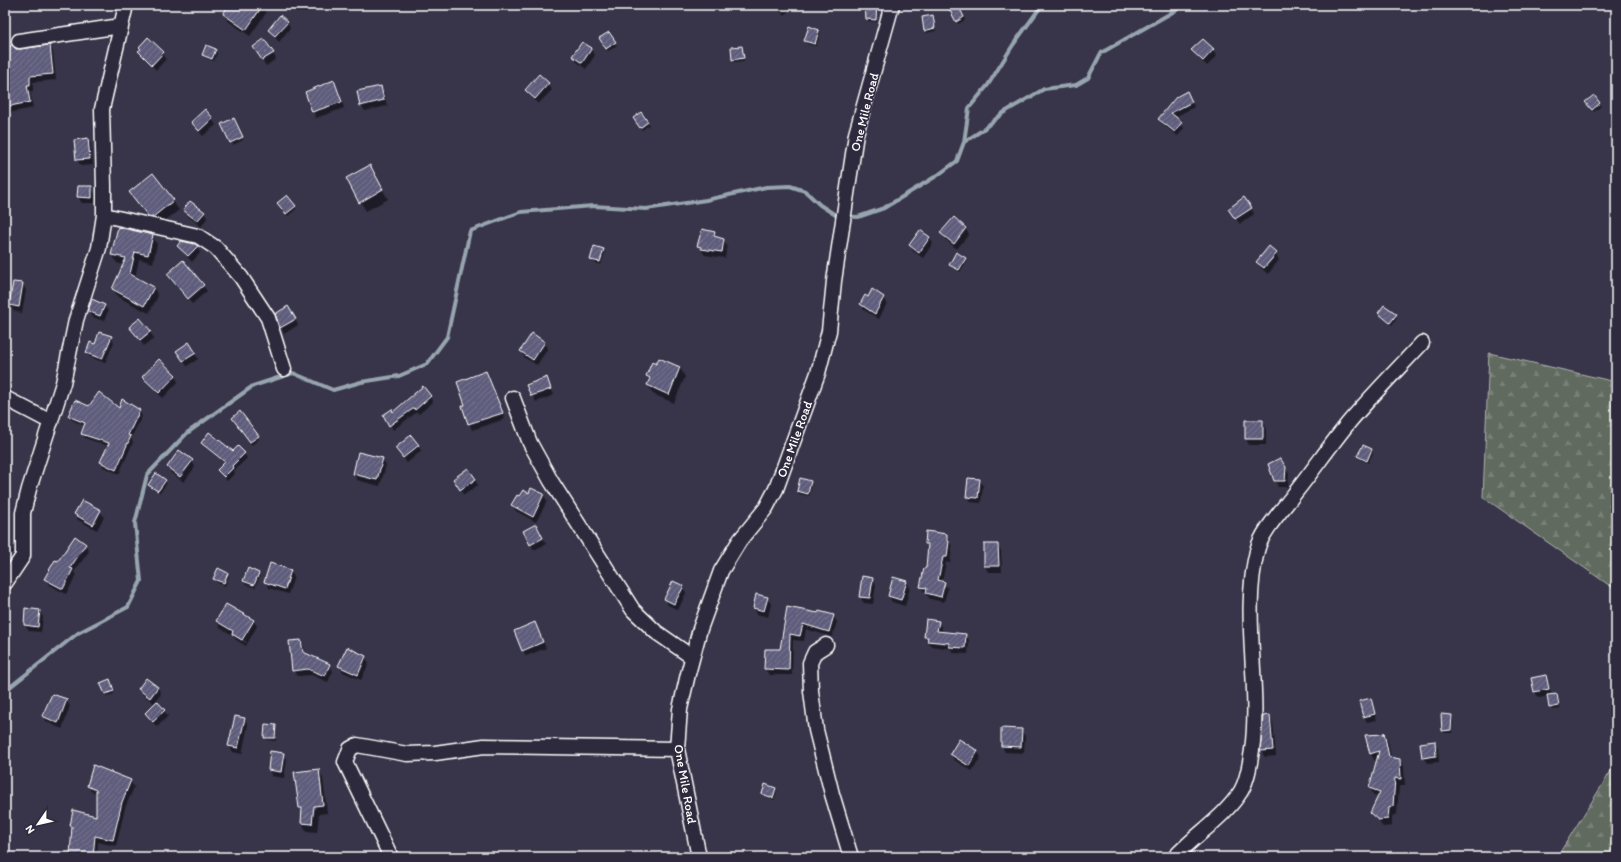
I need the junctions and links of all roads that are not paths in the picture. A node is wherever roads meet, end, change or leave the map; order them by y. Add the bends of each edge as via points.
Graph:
1 (126, 5) edge
2 (892, 5) edge
3 (121, 26) junction
4 (19, 41) dead end
5 (104, 215) junction
6 (1422, 343) dead end
7 (284, 369) dead end
8 (5, 398) edge
9 (513, 398) dead end
10 (51, 422) junction
11 (5, 583) edge
12 (826, 645) dead end
13 (692, 657) junction
14 (677, 749) junction
15 (391, 857) edge
16 (699, 857) edge
17 (851, 857) edge
18 (1175, 857) edge

1 - 3 street
2 - 13 street, One Mile Road via 856,134 829,332 818,373 776,489 766,508 740,540 721,571
3 - 4 street
3 - 5 street via 101,120
5 - 7 street via 198,236 216,248 241,276 268,318
5 - 10 street via 99,248 76,320 63,383
6 - 18 street via 1350,422 1273,520 1257,549 1252,583 1254,737 1250,766 1242,789 1231,805
8 - 10 street
9 - 13 street via 530,443 551,481 633,610 656,632
10 - 11 street via 23,513 23,556
12 - 17 street via 815,652 810,663 811,691 816,730
13 - 14 street, One Mile Road via 680,708
14 - 15 street via 484,746 407,754 357,745 350,749 345,762
14 - 16 street, One Mile Road

